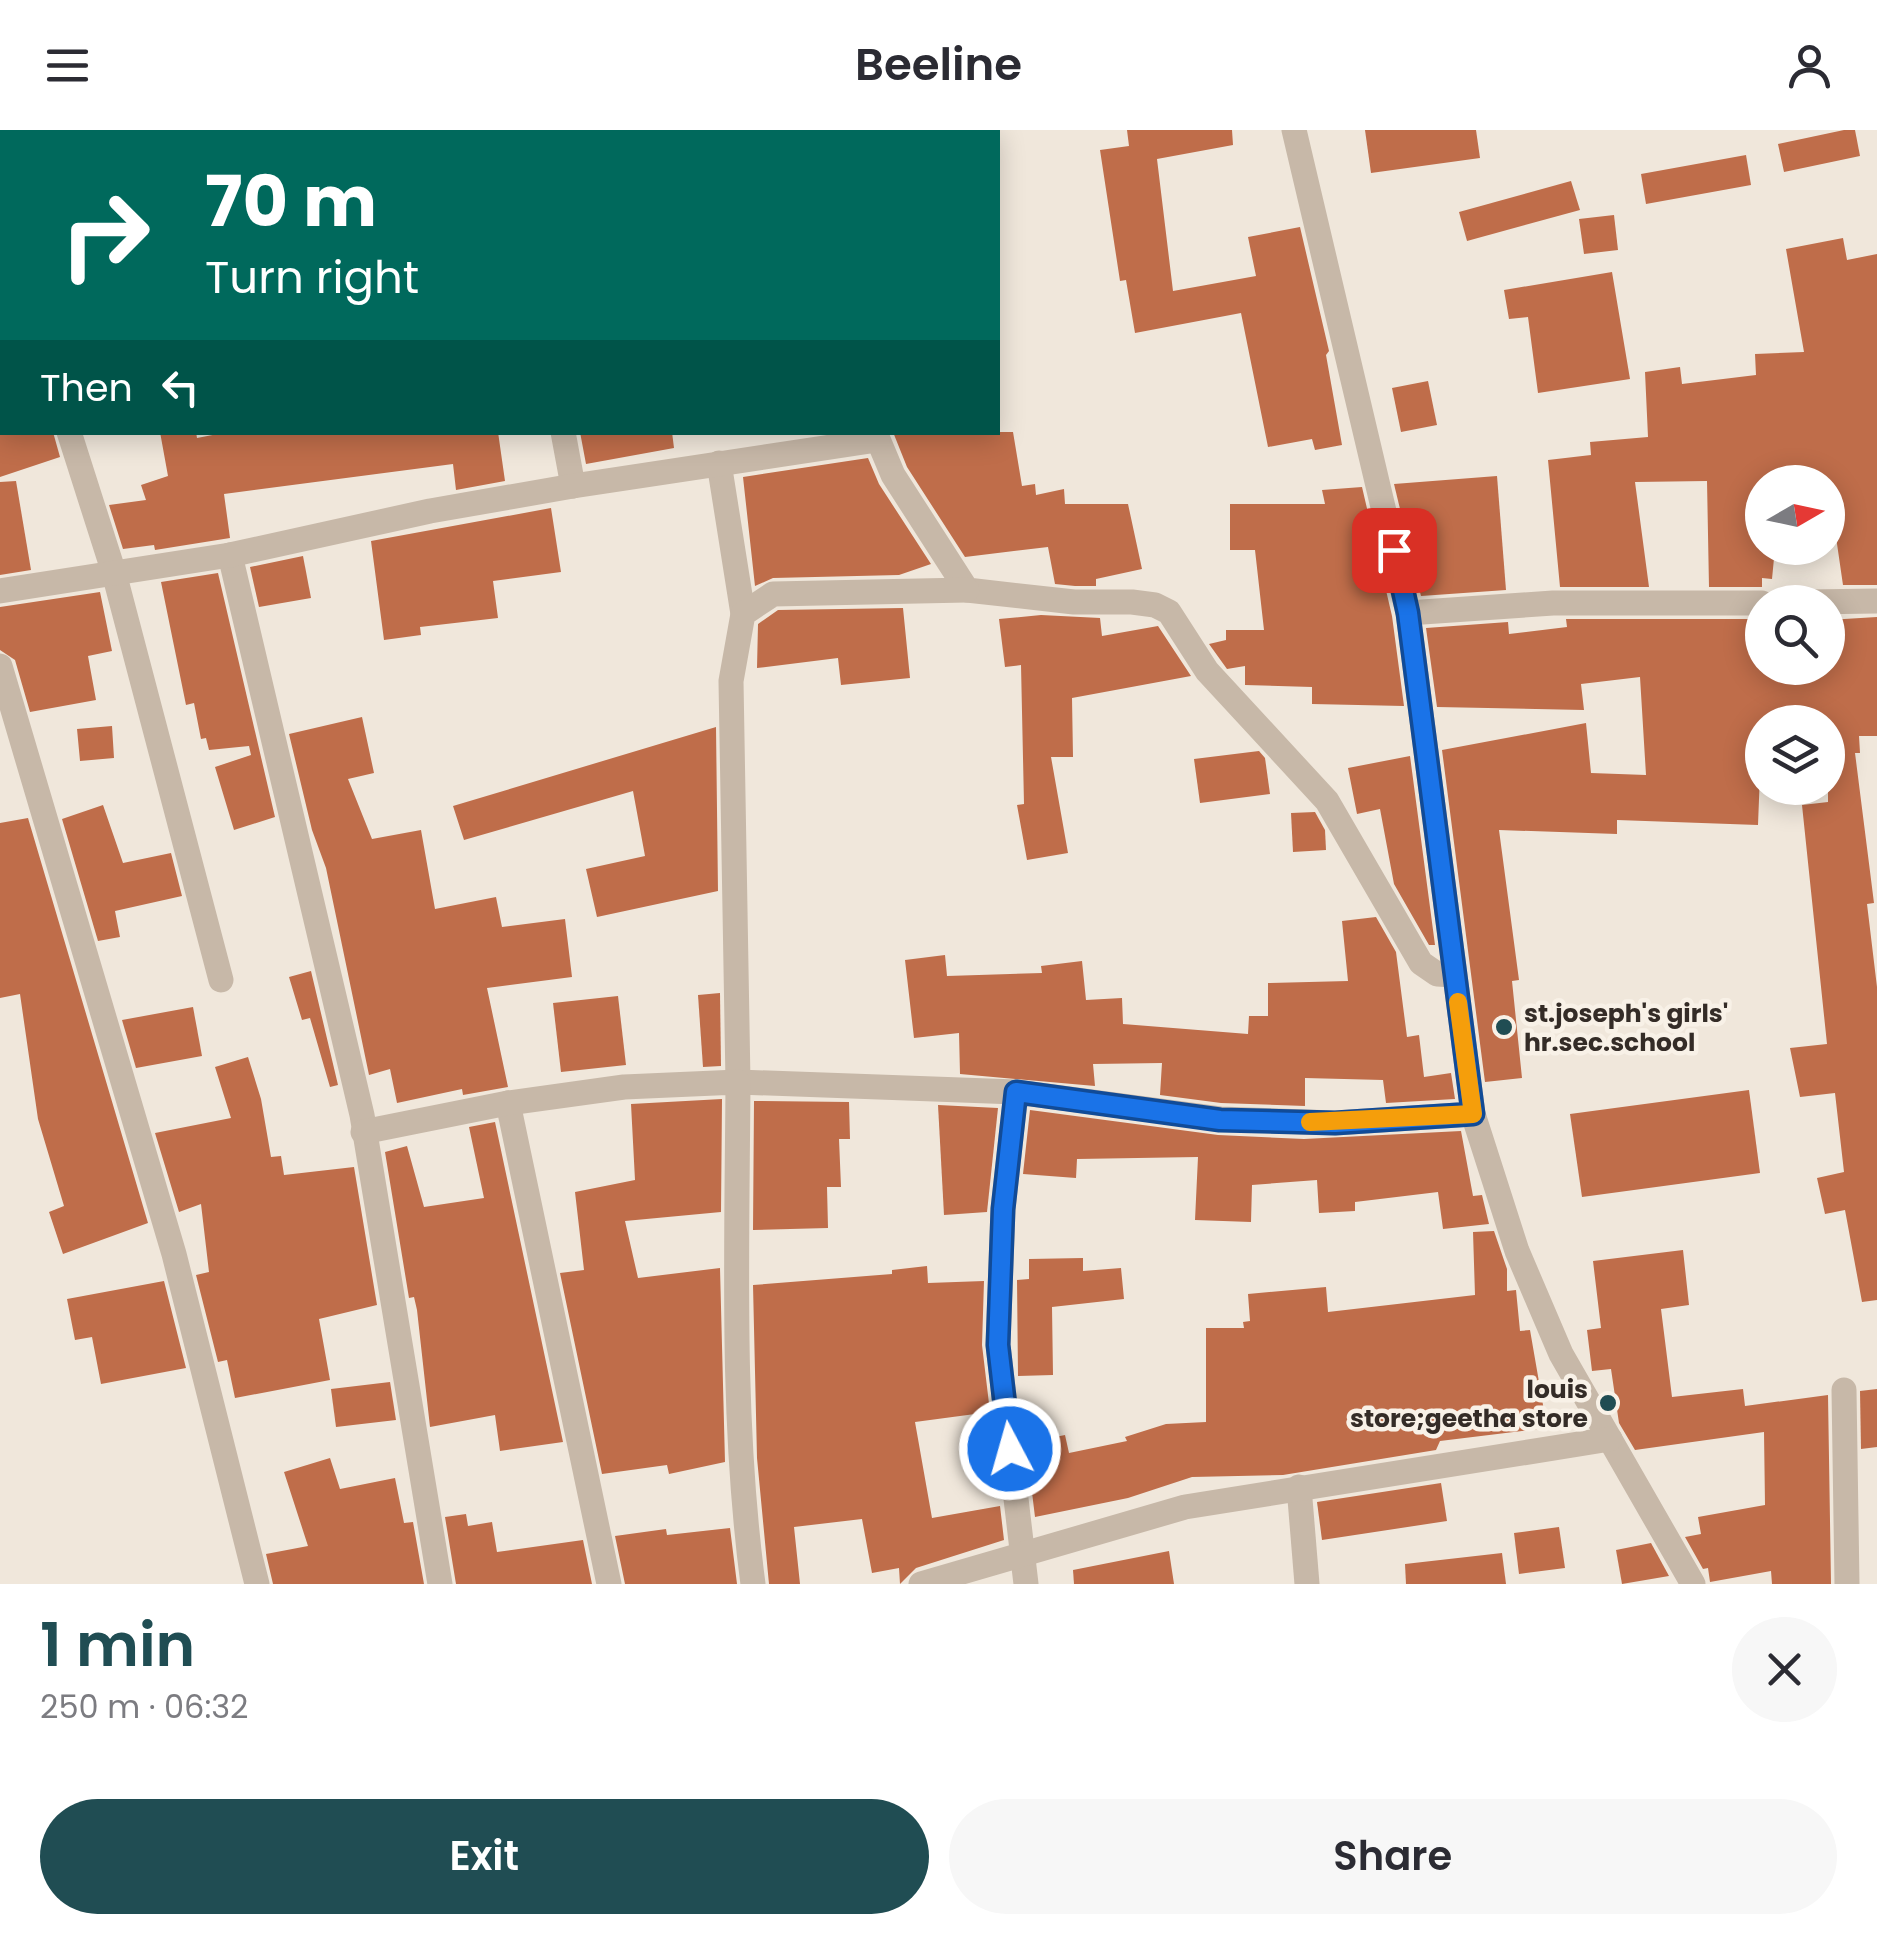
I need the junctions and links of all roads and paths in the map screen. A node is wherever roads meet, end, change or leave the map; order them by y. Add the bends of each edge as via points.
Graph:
1 (1294, 130) edge
2 (70, 435) edge
3 (564, 435) edge
4 (876, 436) edge
5 (719, 464) junction
6 (573, 486) junction
7 (230, 555) junction
8 (114, 572) junction
9 (967, 590) junction
10 (0, 591) edge
11 (1845, 601) edge
12 (1877, 601) edge
13 (1745, 604) edge
14 (1408, 613) junction
15 (743, 614) junction
16 (0, 666) edge
17 (1454, 975) junction
18 (220, 980) dead end
19 (738, 1082) junction
20 (1016, 1092) junction
21 (508, 1103) junction
22 (1473, 1114) junction
23 (364, 1132) junction
24 (1844, 1390) dead end
25 (1610, 1439) junction
26 (1299, 1487) junction
27 (1021, 1552) junction
28 (258, 1584) edge
29 (440, 1584) edge
30 (608, 1584) edge
31 (753, 1584) edge
32 (921, 1584) edge
33 (1026, 1584) edge
34 (1308, 1584) edge
35 (1693, 1584) edge
36 (1847, 1584) edge

1 - 14 street
2 - 8 street
3 - 6 street
4 - 5 street
4 - 9 street
5 - 6 street
5 - 15 street
6 - 7 street
7 - 8 street
7 - 23 street
8 - 10 street
8 - 18 street
9 - 15 street via 773,594
9 - 17 street via 1132,602 1169,612 1208,671 1326,801 1422,963 1437,974
11 - 12 street
13 - 14 street via 1553,603
14 - 17 street
15 - 19 street via 731,682
16 - 28 street via 174,1254
17 - 22 street
19 - 20 street
19 - 21 street via 624,1086
19 - 31 street via 736,1297
20 - 22 street via 1220,1120 1335,1123
20 - 27 street via 998,1345
21 - 23 street
21 - 30 street
22 - 25 street via 1517,1251 1561,1354
23 - 29 street
24 - 36 street
25 - 26 street
25 - 35 street
26 - 27 street via 1186,1507
26 - 34 street
27 - 32 street
27 - 33 street

